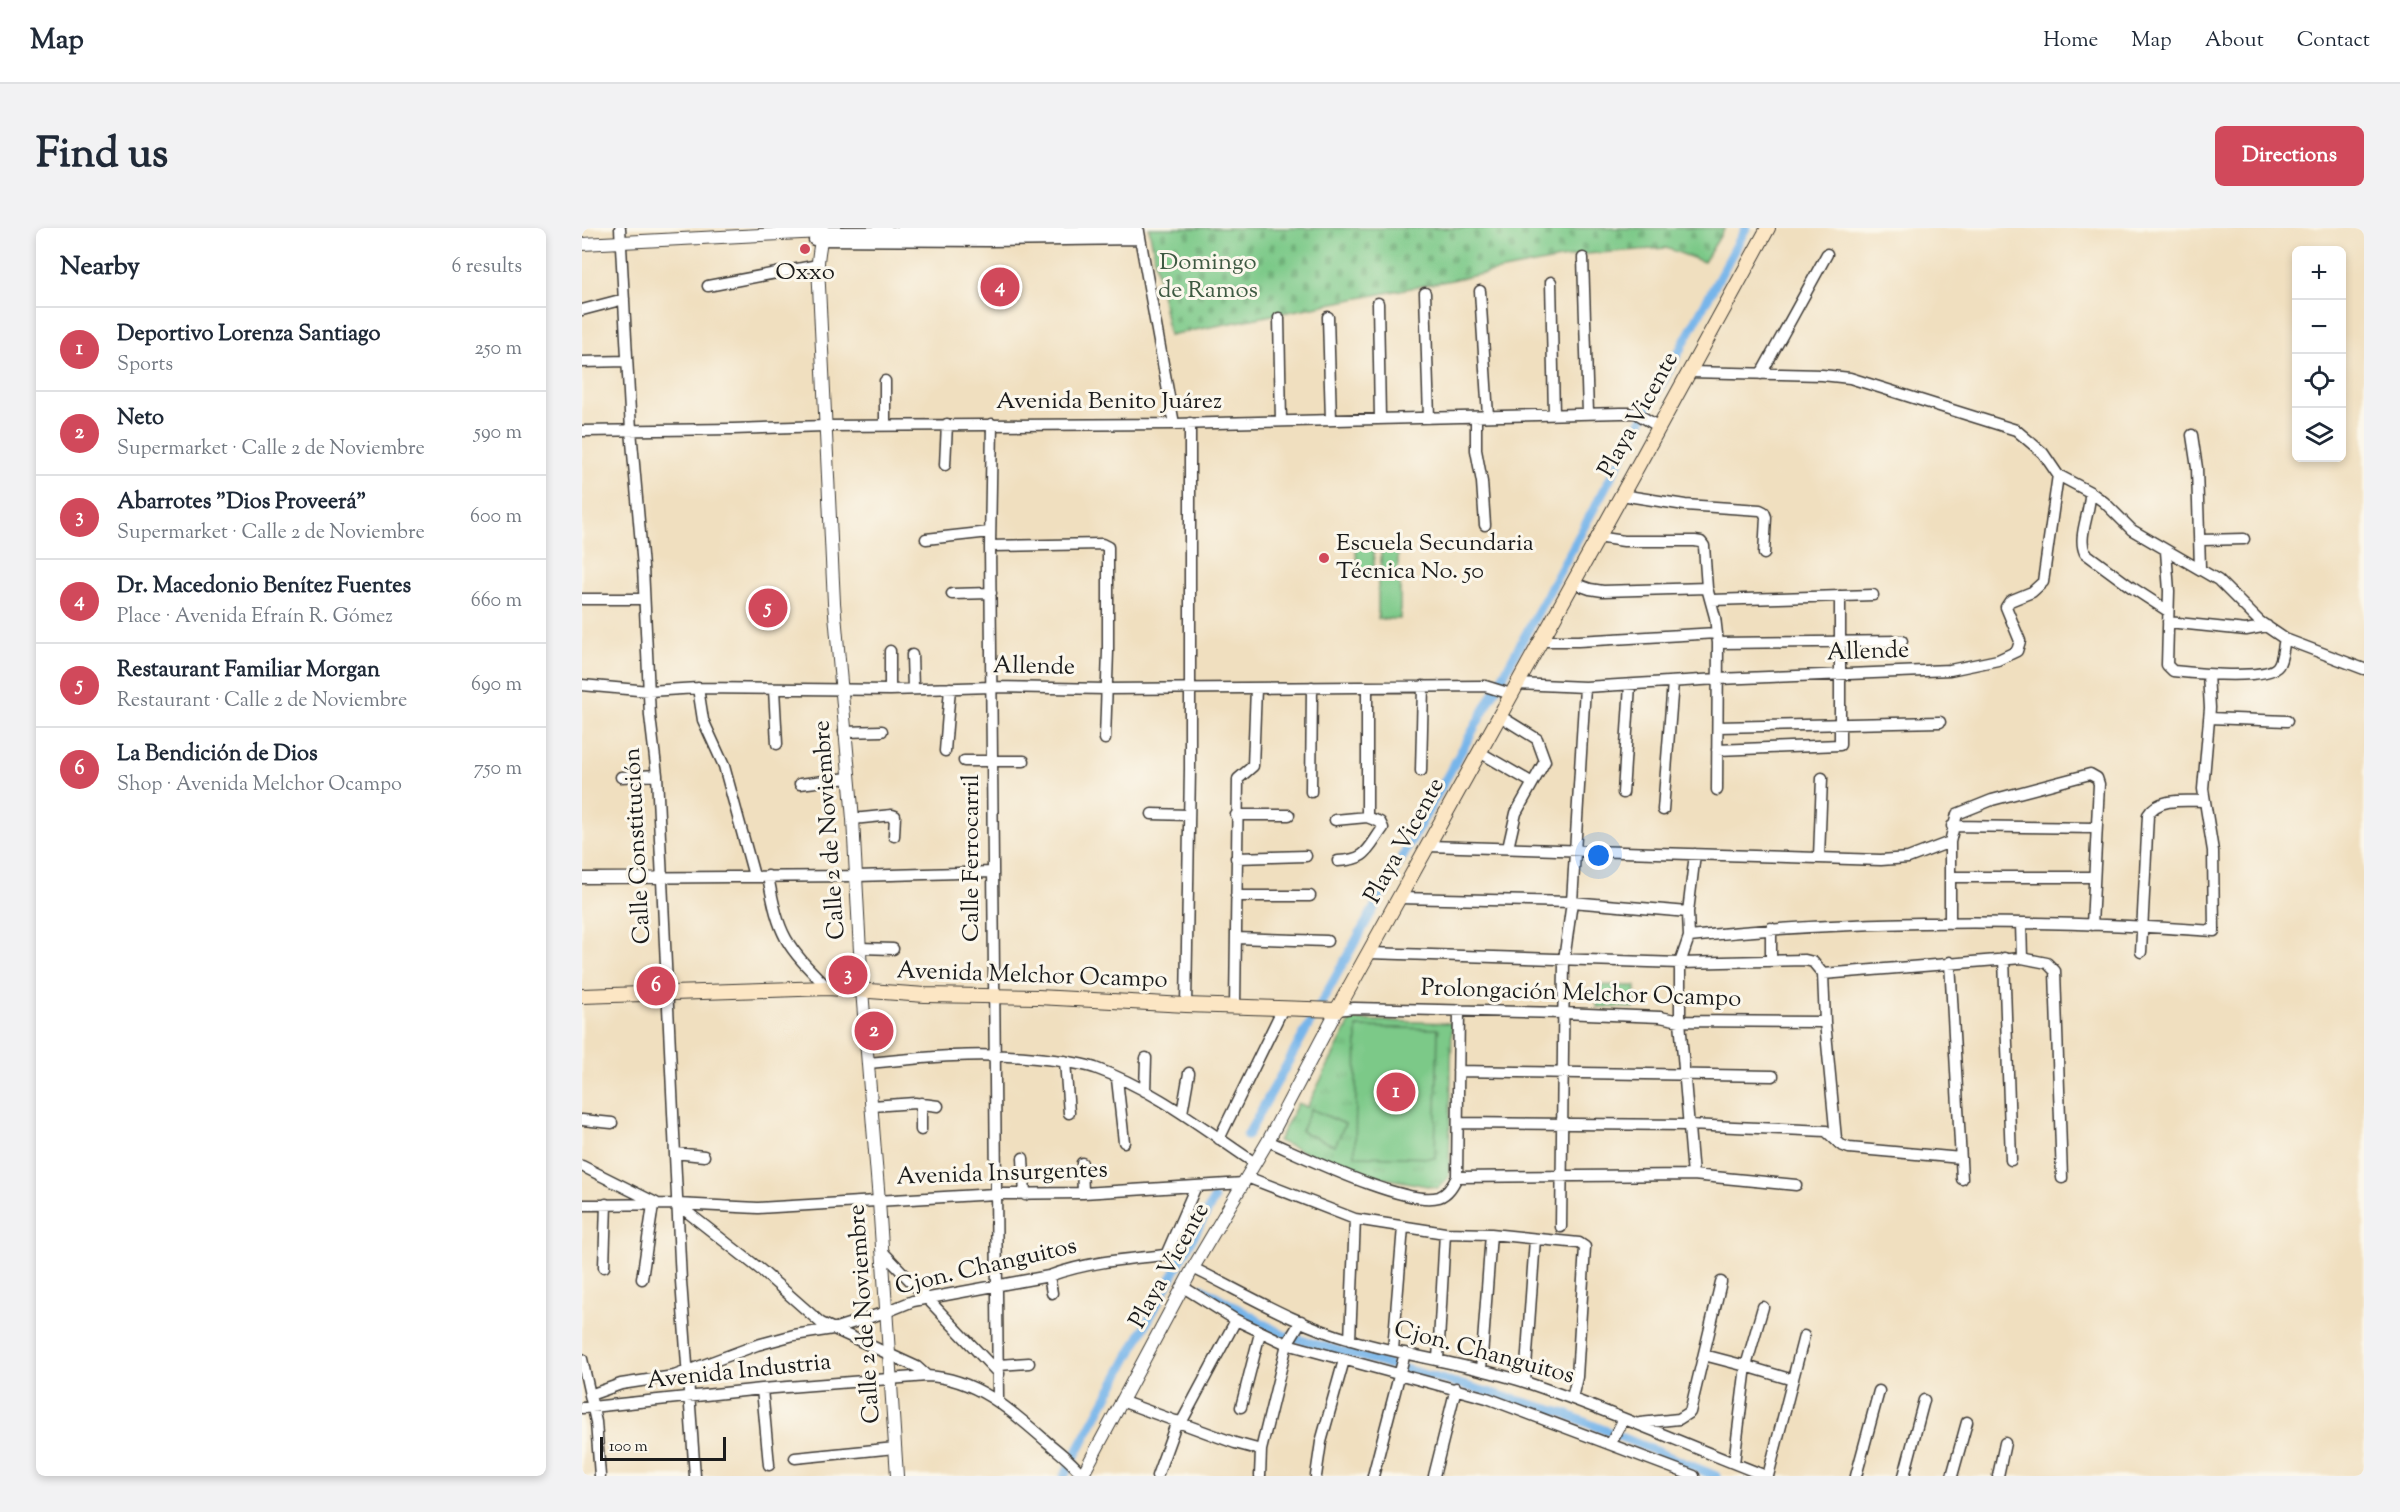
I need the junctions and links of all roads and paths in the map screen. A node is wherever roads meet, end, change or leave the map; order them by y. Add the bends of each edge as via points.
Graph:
1 (620, 228) edge
2 (1768, 228) edge
3 (943, 229) edge
4 (1030, 230) edge
5 (990, 233) edge
6 (1139, 233) edge
7 (818, 240) edge
8 (621, 242) junction
9 (582, 244) edge
10 (1827, 254) dead end
11 (1583, 258) dead end
12 (1551, 282) dead end
13 (708, 286) dead end
14 (1480, 291) dead end
15 (1425, 293) dead end
16 (624, 299) junction
17 (1378, 303) dead end
18 (582, 310) edge
19 (1280, 318) dead end
20 (1328, 318) dead end
21 (627, 361) junction
22 (582, 363) edge
23 (1689, 372) junction
24 (1761, 374) junction
25 (885, 381) dead end
26 (1588, 413) junction
27 (1554, 414) junction
28 (1482, 417) junction
29 (1430, 418) junction
30 (1380, 419) junction
31 (1331, 420) junction
32 (1281, 422) junction
33 (1190, 423) junction
34 (947, 424) junction
35 (992, 424) junction
36 (1174, 424) junction
37 (1653, 424) junction
38 (825, 426) junction
39 (885, 426) junction
40 (631, 430) junction
41 (582, 431) edge
42 (2192, 435) dead end
43 (945, 465) dead end
44 (2058, 475) junction
45 (2090, 492) junction
46 (1621, 495) junction
47 (1485, 525) dead end
48 (990, 532) junction
49 (1597, 537) junction
50 (926, 539) dead end
51 (2244, 539) dead end
52 (2201, 540) junction
53 (990, 546) junction
54 (2166, 551) junction
55 (1764, 554) dead end
56 (2200, 568) junction
57 (1573, 583) junction
58 (1707, 588) junction
59 (991, 593) junction
60 (952, 594) dead end
61 (1840, 596) junction
62 (1873, 596) dead end
63 (644, 598) junction
64 (582, 599) edge
65 (1711, 600) junction
66 (2168, 616) junction
67 (2267, 626) junction
68 (1718, 638) junction
69 (2285, 639) junction
70 (1540, 641) junction
71 (1902, 641) dead end
72 (1840, 643) junction
73 (890, 651) dead end
74 (912, 655) dead end
75 (2364, 669) edge
76 (1840, 674) junction
77 (2208, 674) junction
78 (1718, 679) junction
79 (1673, 682) junction
80 (582, 685) edge
81 (1630, 685) junction
82 (1423, 686) junction
83 (992, 687) junction
84 (1312, 687) junction
85 (1367, 687) junction
86 (1586, 687) junction
87 (698, 688) junction
88 (950, 688) junction
89 (1188, 688) junction
90 (1256, 688) junction
91 (774, 689) junction
92 (913, 689) junction
93 (1106, 689) junction
94 (1510, 689) junction
95 (840, 690) junction
96 (890, 690) junction
97 (649, 691) junction
98 (1500, 716) junction
99 (2209, 718) junction
100 (2287, 721) dead end
101 (1940, 722) dead end
102 (1840, 724) junction
103 (1718, 727) junction
104 (882, 731) dead end
105 (844, 732) junction
106 (1105, 739) dead end
107 (777, 744) dead end
108 (1717, 750) junction
109 (945, 751) dead end
110 (1481, 753) junction
111 (964, 761) dead end
112 (992, 761) junction
113 (1024, 761) dead end
114 (1421, 771) dead end
115 (657, 775) junction
116 (621, 777) dead end
117 (848, 777) junction
118 (1822, 778) dead end
119 (1531, 782) junction
120 (800, 784) dead end
121 (1717, 790) dead end
122 (1311, 792) dead end
123 (1623, 793) dead end
124 (2205, 801) junction
125 (1663, 810) dead end
126 (1152, 814) dead end
127 (1190, 815) junction
128 (1236, 815) junction
129 (1289, 815) dead end
130 (1367, 818) junction
131 (853, 819) junction
132 (1335, 820) dead end
133 (1952, 826) junction
134 (2096, 828) junction
135 (894, 836) dead end
136 (1950, 842) junction
137 (1428, 846) junction
138 (1508, 848) junction
139 (1575, 850) junction
140 (1695, 854) junction
141 (1306, 856) dead end
142 (1819, 856) junction
143 (1236, 858) junction
144 (1338, 861) dead end
145 (993, 872) junction
146 (754, 876) junction
147 (768, 876) junction
148 (856, 876) junction
149 (660, 877) junction
150 (1951, 877) junction
151 (2093, 877) junction
152 (582, 878) edge
153 (1236, 896) junction
154 (1310, 896) dead end
155 (1399, 898) junction
156 (1572, 902) junction
157 (1688, 912) junction
158 (1950, 923) junction
159 (2022, 923) junction
160 (2092, 926) junction
161 (2144, 926) junction
162 (1771, 928) junction
163 (1689, 937) junction
164 (1236, 938) junction
165 (1328, 941) dead end
166 (860, 948) junction
167 (893, 949) dead end
168 (2141, 952) dead end
169 (1369, 953) junction
170 (2004, 958) junction
171 (2022, 958) junction
172 (1564, 960) junction
173 (1771, 961) junction
174 (1950, 962) junction
175 (1680, 963) junction
176 (1823, 974) junction
177 (828, 988) junction
178 (862, 990) junction
179 (668, 993) junction
180 (582, 996) edge
181 (994, 996) junction
182 (1186, 1005) junction
183 (1235, 1006) junction
184 (1283, 1008) junction
185 (1331, 1009) junction
186 (1459, 1013) junction
187 (1563, 1016) junction
188 (1680, 1021) junction
189 (1824, 1022) junction
190 (995, 1054) junction
191 (1146, 1058) dead end
192 (1065, 1061) junction
193 (868, 1064) junction
194 (1458, 1071) junction
195 (1562, 1072) junction
196 (1189, 1073) dead end
197 (1684, 1076) junction
198 (1773, 1076) dead end
199 (1117, 1079) junction
200 (1145, 1091) junction
201 (921, 1103) junction
202 (872, 1106) junction
203 (938, 1106) dead end
204 (1069, 1113) dead end
205 (1182, 1113) junction
206 (582, 1119) edge
207 (612, 1123) dead end
208 (1458, 1123) junction
209 (1562, 1124) junction
210 (1688, 1125) junction
211 (921, 1130) dead end
212 (1219, 1139) junction
213 (1836, 1139) junction
214 (1268, 1141) junction
215 (1124, 1142) dead end
216 (675, 1153) junction
217 (704, 1156) dead end
218 (1023, 1158) dead end
219 (1961, 1158) junction
220 (2011, 1160) dead end
221 (1082, 1163) dead end
222 (1255, 1163) junction
223 (582, 1166) edge
224 (1693, 1175) junction
225 (1457, 1177) junction
226 (1562, 1178) junction
227 (2062, 1178) dead end
228 (1962, 1179) dead end
229 (1246, 1180) junction
230 (1796, 1185) dead end
231 (1196, 1186) junction
232 (1083, 1193) junction
233 (995, 1194) junction
234 (1025, 1195) junction
235 (879, 1201) junction
236 (606, 1204) junction
237 (677, 1204) junction
238 (582, 1205) edge
239 (656, 1205) junction
240 (1355, 1219) junction
241 (1403, 1227) junction
242 (1561, 1227) dead end
243 (1445, 1233) junction
244 (1491, 1234) junction
245 (1535, 1239) junction
246 (882, 1251) junction
247 (604, 1267) dead end
248 (1193, 1268) junction
249 (1049, 1276) junction
250 (642, 1279) dead end
251 (1721, 1282) dead end
252 (996, 1286) junction
253 (1183, 1287) junction
254 (1052, 1293) dead end
255 (928, 1298) junction
256 (1763, 1307) dead end
257 (886, 1312) junction
258 (1236, 1320) junction
259 (1299, 1323) junction
260 (833, 1329) junction
261 (1260, 1333) junction
262 (1804, 1336) dead end
263 (1350, 1340) junction
264 (1288, 1342) junction
265 (1393, 1350) junction
266 (890, 1354) junction
267 (1704, 1355) junction
268 (582, 1359) edge
269 (1344, 1360) junction
270 (1437, 1360) junction
271 (1029, 1363) dead end
272 (1402, 1364) junction
273 (1746, 1366) junction
274 (999, 1369) junction
275 (1481, 1370) junction
276 (687, 1371) junction
277 (927, 1376) junction
278 (890, 1379) junction
279 (1793, 1380) junction
280 (1525, 1382) junction
281 (1456, 1388) junction
282 (762, 1389) junction
283 (1879, 1391) dead end
284 (689, 1398) junction
285 (1572, 1398) junction
286 (998, 1400) junction
287 (1924, 1400) dead end
288 (1121, 1401) junction
289 (588, 1403) edge
290 (1241, 1407) dead end
291 (1179, 1422) junction
292 (1967, 1422) dead end
293 (1621, 1423) junction
294 (1637, 1424) junction
295 (1611, 1443) junction
296 (2005, 1443) dead end
297 (895, 1448) junction
298 (1261, 1450) junction
299 (795, 1458) dead end
300 (769, 1465) dead end
301 (1739, 1470) edge
302 (1082, 1474) edge
303 (600, 1476) edge
304 (695, 1476) edge
305 (897, 1476) edge
306 (1157, 1476) edge
307 (1260, 1476) edge
308 (1317, 1476) edge
309 (1372, 1476) edge
310 (1434, 1476) edge
311 (1694, 1476) edge
312 (1767, 1476) edge
313 (1856, 1476) edge
314 (1904, 1476) edge
315 (1952, 1476) edge
316 (1998, 1476) edge

1 - 8 street, Calle Constitución
2 - 23 main road, Playa Vicente
3 - 5 street
3 - 7 street
4 - 5 street
4 - 6 street
5 - 6 street
5 - 7 street
6 - 36 street
7 - 8 street
7 - 13 street
7 - 38 street, Calle 2 de Noviembre
8 - 9 street
8 - 16 street, Calle Constitución
10 - 24 street
11 - 26 street
12 - 27 street
14 - 28 street
15 - 29 street
16 - 18 street
16 - 21 street, Calle Constitución
17 - 30 street
19 - 32 street
20 - 31 street
21 - 22 street
21 - 40 street, Calle Constitución
23 - 24 street
23 - 37 main road, Playa Vicente
24 - 44 street via 1850,378 2016,430 2036,447
25 - 39 street
26 - 27 street, Avenida Benito Juárez
26 - 37 street, Avenida Benito Juárez via 1636,413
27 - 28 street, Avenida Benito Juárez
28 - 29 street, Avenida Benito Juárez
28 - 47 street via 1476,450
29 - 30 street, Avenida Benito Juárez
30 - 31 street, Avenida Benito Juárez
31 - 32 street, Avenida Benito Juárez
32 - 33 street, Avenida Benito Juárez
33 - 36 street, Avenida Benito Juárez
33 - 89 street
34 - 35 street, Avenida Benito Juárez
34 - 39 street, Avenida Benito Juárez
34 - 43 street
35 - 36 street, Avenida Benito Juárez
35 - 48 street, Calle Ferrocarril
37 - 46 main road, Playa Vicente
38 - 39 street, Avenida Benito Juárez
38 - 40 street, Avenida Benito Juárez
38 - 95 street, Calle 2 de Noviembre
40 - 41 street, Avenida Benito Juárez
40 - 63 street, Calle Constitución
42 - 52 street
44 - 45 street
44 - 76 street, Allende via 2043,582 2006,607 2020,641 2017,651 1998,660 1950,670
45 - 54 street via 2132,530
45 - 66 street via 2082,547 2085,553
46 - 49 main road, Playa Vicente
46 - 55 street via 1685,505 1760,510 1766,517
48 - 50 street
48 - 53 street, Calle Ferrocarril
49 - 57 main road, Playa Vicente
49 - 58 street via 1701,542
51 - 52 street
52 - 56 street
53 - 59 street, Calle Ferrocarril
53 - 93 street via 1108,547
54 - 56 street
54 - 66 street
56 - 67 street
57 - 58 street via 1603,591
57 - 70 main road, Playa Vicente
58 - 65 street
59 - 60 street
59 - 83 street, Calle Ferrocarril
61 - 62 street
61 - 65 street
61 - 72 street
63 - 64 street
63 - 97 street, Calle Constitución
65 - 68 street
66 - 67 street via 2246,630
66 - 77 street via 2169,669
67 - 69 street
68 - 70 street
68 - 72 street
68 - 78 street
69 - 75 street
69 - 77 street via 2279,665 2271,672
70 - 94 main road, Playa Vicente
71 - 72 street
72 - 76 street
73 - 96 street
74 - 92 street
76 - 78 street, Allende
76 - 102 street
77 - 99 street
78 - 79 street, Allende
78 - 103 street
79 - 81 street, Allende
79 - 125 street
80 - 97 street, Allende
81 - 86 street, Allende
81 - 123 street
82 - 85 street, Allende
82 - 94 street, Allende
82 - 114 street
83 - 88 street, Allende
83 - 93 street, Allende
83 - 112 street, Calle Ferrocarril
84 - 85 street, Allende
84 - 90 street, Allende
84 - 122 street
85 - 130 street
86 - 94 street, Allende
86 - 139 street
87 - 91 street, Allende
87 - 97 street, Allende
87 - 146 street via 703,720 724,766
88 - 92 street, Allende
88 - 109 street
89 - 90 street, Allende
89 - 93 street, Allende
89 - 127 street
90 - 128 street via 1253,766 1238,779
91 - 95 street, Allende
91 - 107 street
92 - 96 street, Allende
93 - 106 street
94 - 98 main road, Playa Vicente
95 - 96 street, Allende
95 - 105 street, Calle 2 de Noviembre
97 - 115 street, Calle Constitución
98 - 110 main road, Playa Vicente
98 - 119 street via 1537,739 1545,761
99 - 100 street
99 - 124 street
101 - 102 street
102 - 103 street
102 - 108 street via 1838,747
103 - 108 street
104 - 105 street
105 - 117 street, Calle 2 de Noviembre
108 - 121 street
110 - 119 street
110 - 137 main road, Playa Vicente
111 - 112 street
112 - 113 street
112 - 145 street, Calle Ferrocarril
115 - 116 street
115 - 149 street, Calle Constitución
117 - 120 street
117 - 131 street, Calle 2 de Noviembre
118 - 142 street
119 - 138 street via 1516,813
124 - 161 street via 2161,803 2148,816
124 - 161 street via 2213,851 2214,931
126 - 127 street
127 - 182 street
128 - 129 street
128 - 143 street
130 - 132 street
130 - 144 street via 1380,822 1383,828 1362,858
131 - 135 street via 895,816
131 - 148 street, Calle 2 de Noviembre
133 - 134 street
133 - 134 street via 1963,810 2090,774 2098,784
133 - 136 street
134 - 151 street
136 - 142 street via 1908,858
136 - 150 street
137 - 138 street
137 - 155 main road, Playa Vicente
138 - 139 street
139 - 140 street
139 - 156 street
140 - 142 street
140 - 157 street
141 - 143 street
143 - 153 street
145 - 148 street
145 - 181 street, Calle Ferrocarril
146 - 147 street
146 - 149 street
147 - 148 street
147 - 177 street via 775,915 787,945
148 - 166 street, Calle 2 de Noviembre
149 - 152 street
149 - 179 street, Calle Constitución
150 - 151 street
150 - 158 street
151 - 160 street
153 - 154 street
153 - 164 street
155 - 156 street
155 - 169 main road, Playa Vicente
156 - 157 street
156 - 172 street
157 - 163 street
158 - 159 street
158 - 162 street
159 - 160 street
159 - 171 street
160 - 161 street
161 - 168 street
162 - 163 street
162 - 173 street
163 - 175 street
164 - 165 street
164 - 183 street
166 - 167 street
166 - 178 street, Calle 2 de Noviembre
169 - 172 street
169 - 185 main road, Playa Vicente
170 - 171 street
170 - 174 street
170 - 220 street
171 - 227 street via 2047,963 2055,971
172 - 175 street
172 - 187 street
173 - 175 street
173 - 176 street via 1812,962
174 - 176 street
174 - 219 street
175 - 188 street
176 - 189 street
177 - 178 main road, Avenida Melchor Ocampo
177 - 179 main road, Avenida Melchor Ocampo
178 - 181 main road, Avenida Melchor Ocampo
178 - 193 street, Calle 2 de Noviembre
179 - 180 main road, Avenida Melchor Ocampo
179 - 216 street, Calle Constitución
181 - 182 main road, Avenida Melchor Ocampo
181 - 190 street, Calle Ferrocarril
182 - 183 main road, Avenida Melchor Ocampo
183 - 184 main road, Avenida Melchor Ocampo
184 - 185 main road, Avenida Melchor Ocampo
184 - 212 street
185 - 186 street, Prolongación Melchor Ocampo
185 - 214 street, Playa Vicente
186 - 187 street, Prolongación Melchor Ocampo
186 - 194 street
187 - 188 street, Prolongación Melchor Ocampo via 1660,1017
187 - 195 street
188 - 189 street, Prolongación Melchor Ocampo
188 - 197 street
189 - 213 street
190 - 192 street
190 - 193 street
190 - 233 street, Calle Ferrocarril
191 - 200 street
192 - 199 street
192 - 204 street
193 - 202 street, Calle 2 de Noviembre
194 - 195 street
194 - 208 street
195 - 197 street
195 - 209 street
196 - 205 street
197 - 198 street
197 - 210 street
199 - 200 street
199 - 215 street
200 - 205 street
201 - 202 street
201 - 203 street
201 - 211 street
202 - 235 street, Calle 2 de Noviembre
205 - 212 street
206 - 207 street
208 - 209 street
208 - 225 street
209 - 210 street
209 - 226 street
210 - 213 street via 1826,1131
210 - 224 street
212 - 222 street
213 - 219 street via 1849,1148
214 - 222 street, Playa Vicente
214 - 225 street via 1350,1177 1415,1197 1446,1194
216 - 217 street
216 - 237 street, Calle Constitución
218 - 234 street
219 - 228 street
221 - 232 street
222 - 229 street, Playa Vicente
223 - 239 street
224 - 226 street
224 - 230 street
225 - 226 street
226 - 242 street
229 - 231 street, Avenida Insurgentes
229 - 240 street
229 - 248 street, Playa Vicente
231 - 232 street, Avenida Insurgentes
231 - 249 street, Cjon. Changuitos via 1166,1255 1114,1260
232 - 234 street, Avenida Insurgentes
233 - 234 street, Avenida Insurgentes
233 - 235 street, Avenida Insurgentes
233 - 252 street, Calle Ferrocarril
235 - 237 street, Avenida Insurgentes via 758,1208
235 - 246 street, Calle 2 de Noviembre
236 - 238 street, Avenida Insurgentes
236 - 239 street, Avenida Insurgentes
236 - 247 street
237 - 239 street, Avenida Insurgentes
237 - 260 street via 761,1270 810,1315
237 - 276 street, Calle Constitución
239 - 250 street
240 - 241 street
240 - 263 street
241 - 243 street
241 - 265 street
243 - 244 street
243 - 270 street
244 - 245 street
244 - 275 street
245 - 280 street
245 - 285 street via 1579,1243 1585,1247 1577,1377
246 - 255 street
246 - 257 street, Calle 2 de Noviembre
248 - 253 street, Playa Vicente
248 - 259 street, Cjon. Changuitos
249 - 252 street, Cjon. Changuitos
249 - 254 street
251 - 267 street
252 - 255 street, Cjon. Changuitos
252 - 274 street, Calle Ferrocarril
253 - 258 street, Cjon. Changuitos
253 - 288 street, Playa Vicente
255 - 257 street, Cjon. Changuitos
255 - 274 street
256 - 273 street
257 - 260 street, Cjon. Changuitos
257 - 266 street, Calle 2 de Noviembre
258 - 261 street, Cjon. Changuitos
258 - 291 street
259 - 263 street, Cjon. Changuitos
259 - 264 street
260 - 266 street
260 - 276 street, Cjon. Changuitos via 775,1339
261 - 264 street, Cjon. Changuitos
261 - 290 street
262 - 279 street
263 - 265 street, Cjon. Changuitos
264 - 269 street, Cjon. Changuitos
264 - 298 street
265 - 272 street, Cjon. Changuitos
266 - 277 street
266 - 278 street, Calle 2 de Noviembre
267 - 273 street
267 - 294 street via 1690,1412 1679,1419
268 - 289 street
269 - 272 street, Cjon. Changuitos
269 - 308 street via 1321,1442
270 - 272 street, Cjon. Changuitos
270 - 275 street, Cjon. Changuitos
271 - 274 street
272 - 281 street, Cjon. Changuitos
272 - 309 street
273 - 279 street
273 - 301 street
274 - 286 street, Calle Ferrocarril
275 - 280 street, Cjon. Changuitos
276 - 284 street, Calle Constitución
276 - 289 street, Cjon. Changuitos via 621,1384
277 - 278 street, Avenida Industria
277 - 286 street, Avenida Industria via 955,1380
278 - 282 street, Avenida Industria
278 - 297 street, Calle 2 de Noviembre
279 - 312 street
280 - 285 street, Cjon. Changuitos
281 - 295 street, Cjon. Changuitos
281 - 310 street
282 - 284 street, Avenida Industria
282 - 300 street
283 - 313 street
284 - 289 street, Avenida Industria
284 - 304 street, Calle Constitución
285 - 293 street, Cjon. Changuitos
286 - 302 street, Avenida Industria
287 - 314 street
288 - 291 street
288 - 302 street, Playa Vicente
289 - 303 street via 596,1422
291 - 298 street
291 - 306 street
292 - 315 street
293 - 294 street, Cjon. Changuitos
293 - 295 street
294 - 301 street, Cjon. Changuitos
295 - 311 street, Cjon. Changuitos
296 - 316 street
297 - 299 street
297 - 305 street, Calle 2 de Noviembre
298 - 307 street
301 - 312 street, Cjon. Changuitos

